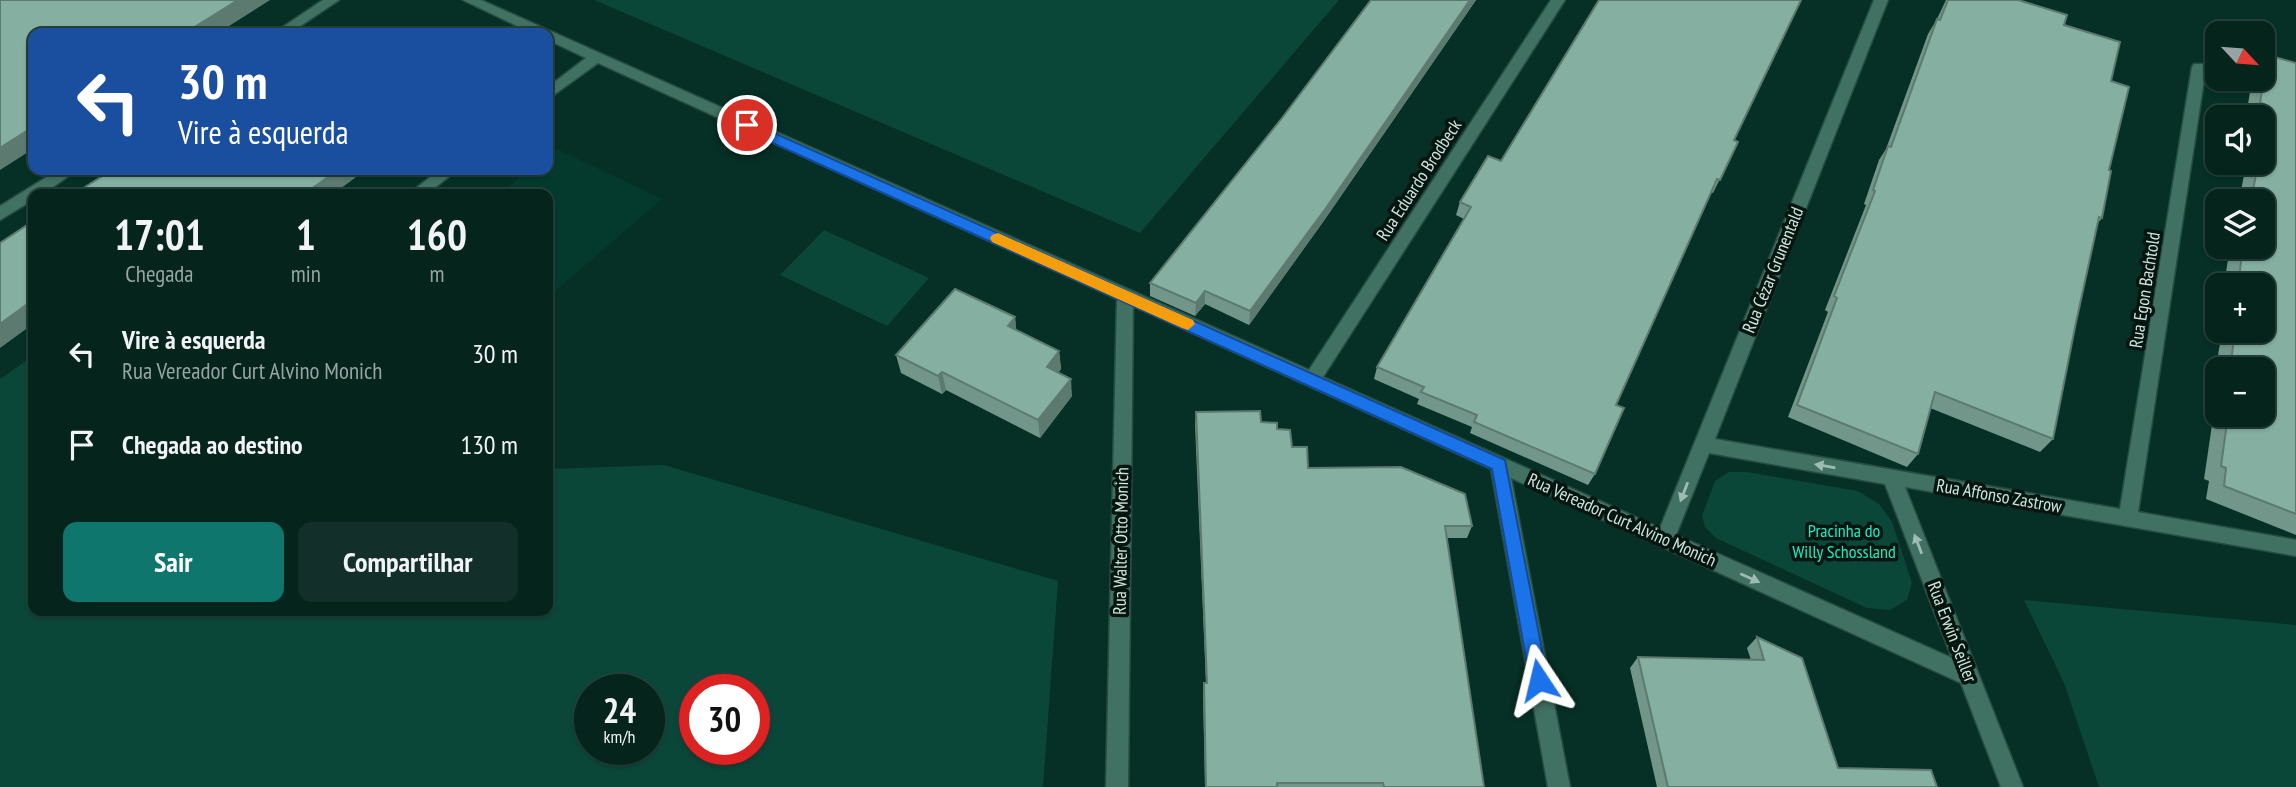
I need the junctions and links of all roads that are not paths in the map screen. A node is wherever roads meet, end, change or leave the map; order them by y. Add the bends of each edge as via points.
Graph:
1 (332, 0) edge
2 (470, 0) edge
3 (1558, 0) edge
4 (1881, 0) edge
5 (289, 28) edge
6 (533, 28) edge
7 (553, 37) edge
8 (596, 57) junction
9 (2199, 67) dead end
10 (553, 90) edge
11 (61, 175) edge
12 (442, 175) edge
13 (39, 189) edge
14 (424, 189) edge
15 (28, 196) edge
16 (0, 214) edge
17 (1125, 296) junction
18 (1312, 380) junction
19 (1702, 444) junction
20 (1499, 465) junction
21 (1892, 477) junction
22 (2128, 518) junction
23 (1665, 540) junction
24 (2296, 548) edge
25 (1969, 676) junction
26 (1117, 787) edge
27 (1559, 787) edge
28 (2012, 787) edge

1 - 5 street
2 - 6 street, Rua Vereador Curt Alvino Monich
3 - 18 street, Rua Eduardo Brodbeck
4 - 19 street, Rua Cézar Grunentald
7 - 8 street, Rua Vereador Curt Alvino Monich
8 - 10 street
8 - 17 street, Rua Vereador Curt Alvino Monich
9 - 22 street, Rua Egon Bachtold
11 - 13 street
12 - 14 street
15 - 16 street
17 - 18 street, Rua Vereador Curt Alvino Monich
17 - 26 street, Rua Walter Otto Monich
18 - 20 street, Rua Vereador Curt Alvino Monich
21 -> 19 street, Rua Affonso Zastrow
19 -> 23 street, Rua Cézar Grunentald
20 - 23 street, Rua Vereador Curt Alvino Monich
20 - 27 street
21 - 22 street, Rua Affonso Zastrow
25 -> 21 street, Rua Erwin Seiller
22 - 24 street, Rua Affonso Zastrow
23 -> 25 street, Rua Vereador Curt Alvino Monich
25 - 28 street, Rua Erwin Seiller

